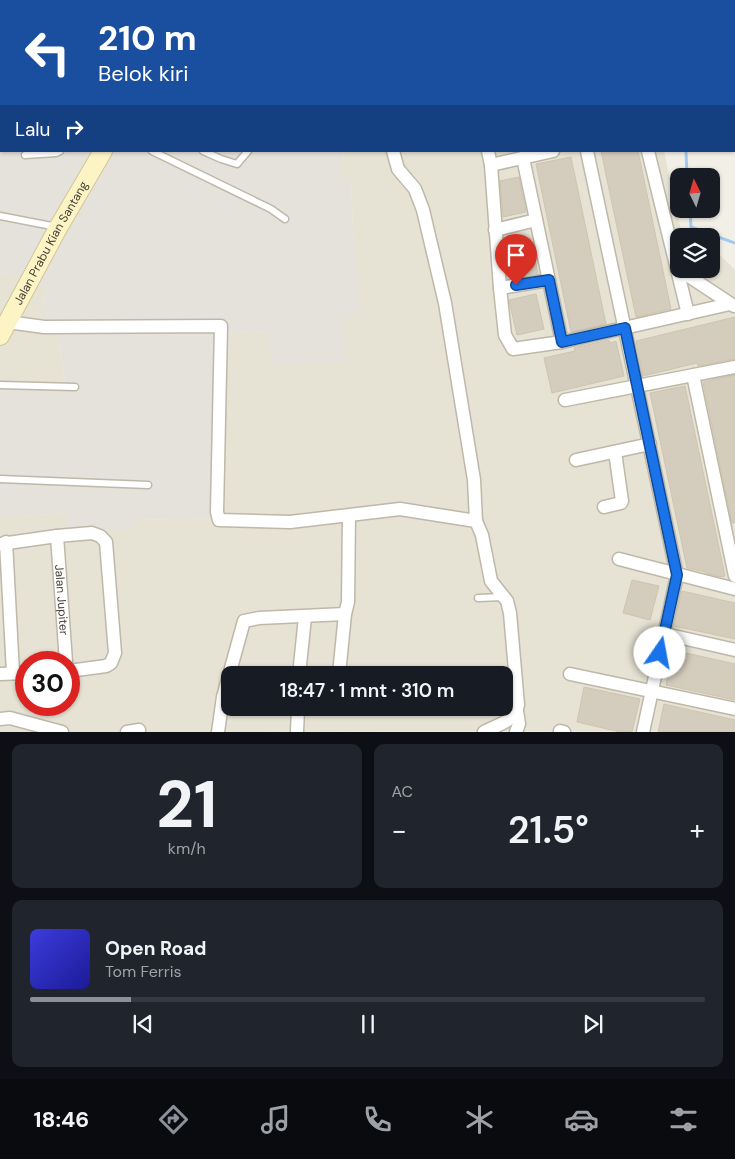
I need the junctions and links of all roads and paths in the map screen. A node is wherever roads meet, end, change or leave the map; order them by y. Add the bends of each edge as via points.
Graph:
1 (59, 152) edge
2 (102, 152) edge
3 (154, 152) edge
4 (205, 152) edge
5 (247, 152) edge
6 (393, 152) edge
7 (488, 152) edge
8 (550, 152) edge
9 (587, 152) edge
10 (648, 152) edge
11 (24, 156) dead end
12 (523, 158) junction
13 (491, 165) junction
14 (0, 216) edge
15 (286, 220) dead end
16 (536, 220) junction
17 (58, 228) junction
18 (495, 230) junction
19 (670, 238) edge
20 (680, 278) edge
21 (691, 278) edge
22 (549, 280) junction
23 (500, 288) junction
24 (732, 306) edge
25 (688, 314) junction
26 (625, 328) junction
27 (4, 329) edge
28 (562, 342) junction
29 (735, 367) edge
30 (693, 375) junction
31 (0, 385) edge
32 (638, 386) junction
33 (75, 387) dead end
34 (565, 400) dead end
35 (650, 444) junction
36 (615, 452) junction
37 (576, 460) dead end
38 (0, 480) edge
39 (148, 484) dead end
40 (604, 507) dead end
41 (348, 516) junction
42 (476, 521) junction
43 (57, 536) junction
44 (3, 543) edge
45 (619, 559) dead end
46 (677, 575) junction
47 (735, 576) edge
48 (735, 589) edge
49 (504, 597) junction
50 (478, 598) dead end
51 (4, 606) edge
52 (345, 614) junction
53 (305, 617) junction
54 (665, 634) junction
55 (735, 650) edge
56 (65, 651) edge
57 (15, 652) edge
58 (300, 666) edge
59 (340, 666) edge
60 (80, 670) edge
61 (15, 673) edge
62 (0, 674) edge
63 (570, 674) dead end
64 (652, 691) junction
65 (735, 709) edge
66 (517, 711) junction
67 (298, 716) edge
68 (0, 719) edge
69 (62, 732) edge
70 (218, 732) edge
71 (297, 732) edge
72 (484, 732) edge
73 (516, 732) edge
74 (643, 732) edge

1 - 11 lane
2 - 17 main road, Jalan Prabu Kian Santang
3 - 15 lane via 271,209
4 - 5 lane via 237,164
6 - 42 street via 398,169 415,189 423,210 445,303 474,480
7 - 13 street
8 - 12 street
9 - 26 street
10 - 19 street
12 - 13 street
12 - 16 street
13 - 18 street
14 - 17 lane
16 - 18 street
16 - 22 street
17 - 27 main road, Jalan Prabu Kian Santang
18 - 23 street
20 - 25 street
21 - 24 street
22 - 23 street
22 - 28 street
23 - 28 street via 505,335 513,350
24 - 25 street
25 - 26 street
26 - 28 street
26 - 32 street
27 - 41 street via 221,326 217,512 220,520 290,522
29 - 30 street
30 - 32 street
30 - 47 street
31 - 33 lane
32 - 34 street
32 - 35 street
35 - 36 street
35 - 46 street
36 - 37 street
36 - 40 street via 622,501
38 - 39 lane
41 - 42 street via 400,509
41 - 52 street via 348,602
42 - 49 street via 491,581
43 - 44 street
43 - 56 street, Jalan Jupiter
43 - 60 street via 92,533 106,542 115,653 106,666
44 - 51 street
45 - 46 street
46 - 48 street
46 - 54 street
49 - 50 lane
49 - 66 street via 510,613
51 - 57 street
52 - 53 street
52 - 59 street
53 - 58 street
53 - 70 street via 244,621
54 - 55 street
54 - 64 street
61 - 62 street
63 - 64 street
64 - 65 street
64 - 74 street
66 - 72 street via 510,719
66 - 73 street
67 - 71 street
68 - 69 street via 10,718

